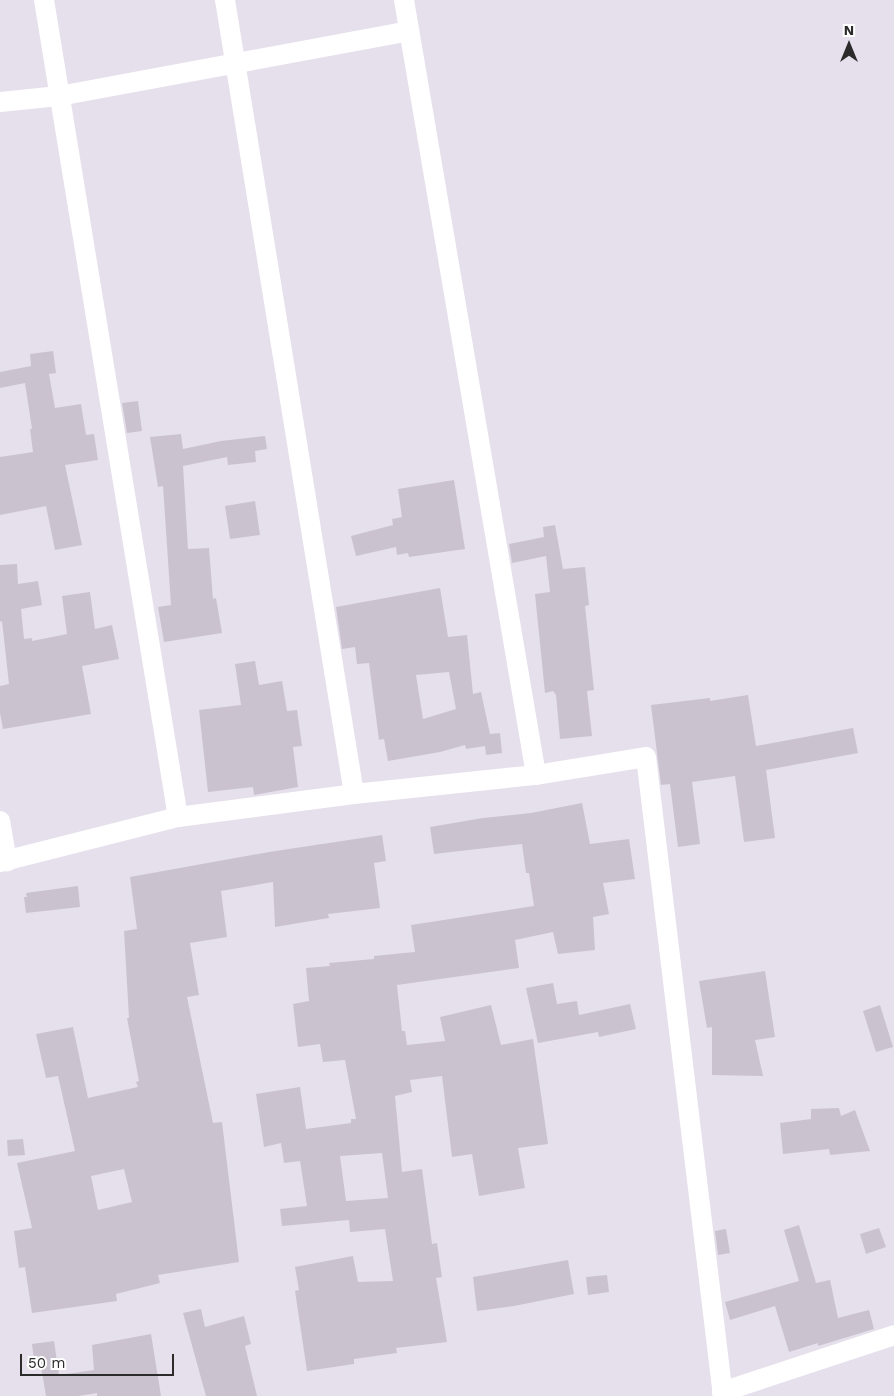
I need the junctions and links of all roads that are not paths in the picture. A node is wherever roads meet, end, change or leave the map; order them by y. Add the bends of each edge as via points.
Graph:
1 (44, 0) edge
2 (225, 0) edge
3 (404, 0) edge
4 (410, 31) junction
5 (236, 63) junction
6 (58, 96) junction
7 (0, 102) edge
8 (536, 775) junction
9 (354, 794) junction
10 (178, 817) junction
11 (0, 821) edge
12 (3, 862) edge
13 (894, 1335) edge
14 (723, 1394) edge

1 - 6 street
2 - 5 street
3 - 4 street
4 - 5 street
4 - 8 street
5 - 6 street
5 - 9 street
6 - 7 street
6 - 10 street
8 - 9 street
8 - 14 street via 646,757
9 - 10 street
10 - 12 street
11 - 12 street
13 - 14 street

